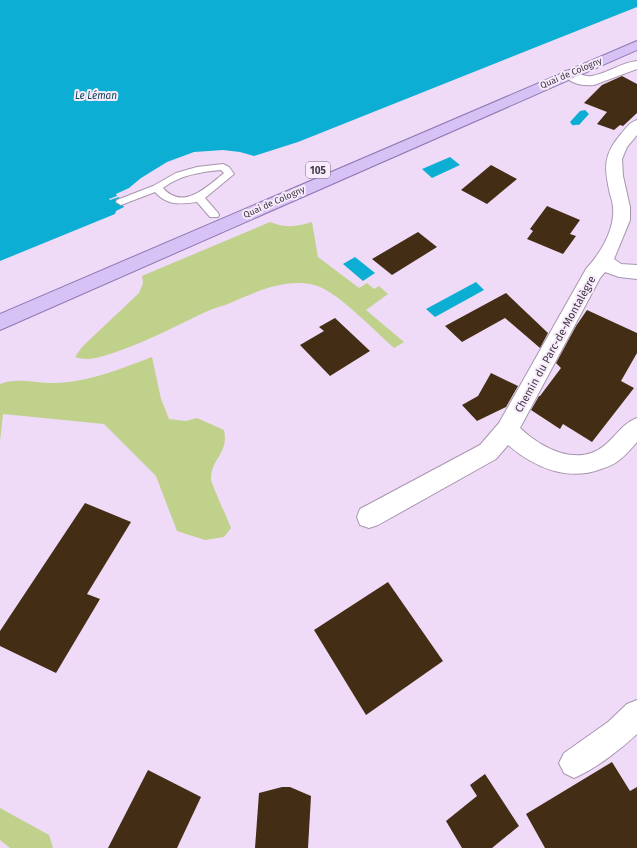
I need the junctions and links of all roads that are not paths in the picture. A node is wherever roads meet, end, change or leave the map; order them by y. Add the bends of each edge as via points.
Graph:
1 (637, 35) edge
2 (637, 45) edge
3 (637, 65) edge
4 (553, 70) junction
5 (570, 74) junction
6 (637, 125) edge
7 (157, 188) junction
8 (199, 198) junction
9 (121, 202) dead end
10 (214, 215) junction
11 (605, 260) junction
12 (637, 272) edge
13 (0, 306) edge
14 (0, 322) edge
15 (637, 427) edge
16 (507, 430) junction
17 (369, 517) dead end
18 (637, 714) edge
19 (574, 763) dead end

1 - 4 main road, Quai de Cologny / 105
2 - 5 main road, Quai de Cologny / 105
3 - 5 street via 626,66 594,81 581,80
4 - 5 main road
4 - 10 main road, Quai de Cologny / 105
5 - 14 main road, Quai de Cologny / 105
6 - 11 street, Chemin du Parc-de-Montalègre via 618,148 613,159 622,214
7 - 8 lane via 169,200
7 - 8 lane via 181,174 224,167 229,174
7 - 9 lane
8 - 10 lane
10 - 13 main road, Quai de Cologny / 105
11 - 12 street via 610,268 615,270
11 - 16 street, Chemin du Parc-de-Montalègre via 593,274
15 - 16 street via 607,456 599,460 568,465 548,460 521,444
16 - 17 street, Chemin du Parc-de-Montalègre via 488,452
18 - 19 street via 618,732

